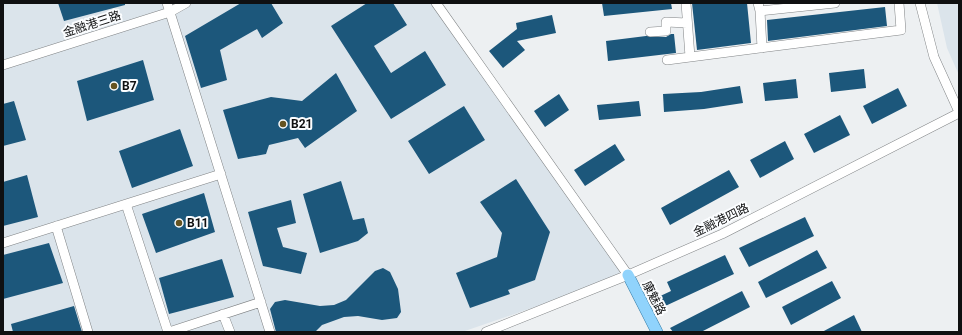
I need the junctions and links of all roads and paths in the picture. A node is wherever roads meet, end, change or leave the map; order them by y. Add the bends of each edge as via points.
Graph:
1 (186, 3) edge
2 (436, 3) edge
3 (686, 3) edge
4 (835, 3) edge
5 (898, 3) edge
6 (920, 3) edge
7 (169, 7) edge
8 (759, 7) edge
9 (687, 23) junction
10 (650, 32) dead end
11 (762, 48) junction
12 (690, 57) junction
13 (667, 60) dead end
14 (3, 65) edge
15 (959, 112) edge
16 (221, 174) junction
17 (126, 204) junction
18 (56, 226) junction
19 (3, 243) edge
20 (628, 276) junction
21 (260, 302) junction
22 (223, 314) junction
23 (88, 332) edge
24 (168, 332) edge
25 (230, 332) edge
26 (270, 332) edge
27 (486, 332) edge
28 (657, 332) edge

1 - 7 street, 金融港三路
2 - 20 street
3 - 9 street
4 - 8 street
5 - 11 street via 902,30
6 - 15 street via 934,57
7 - 14 street, 金融港三路
7 - 16 street
8 - 11 street
9 - 10 street via 666,22 666,31
9 - 12 street
11 - 12 street
12 - 13 street
15 - 20 street, 金融港四路 via 722,234
16 - 17 street
16 - 21 street
17 - 18 street
17 - 24 street
18 - 19 street
18 - 23 street
20 - 27 street, 金融港四路
20 - 28 main road, 康魅路
21 - 22 street
21 - 26 street
22 - 24 street
22 - 25 street

